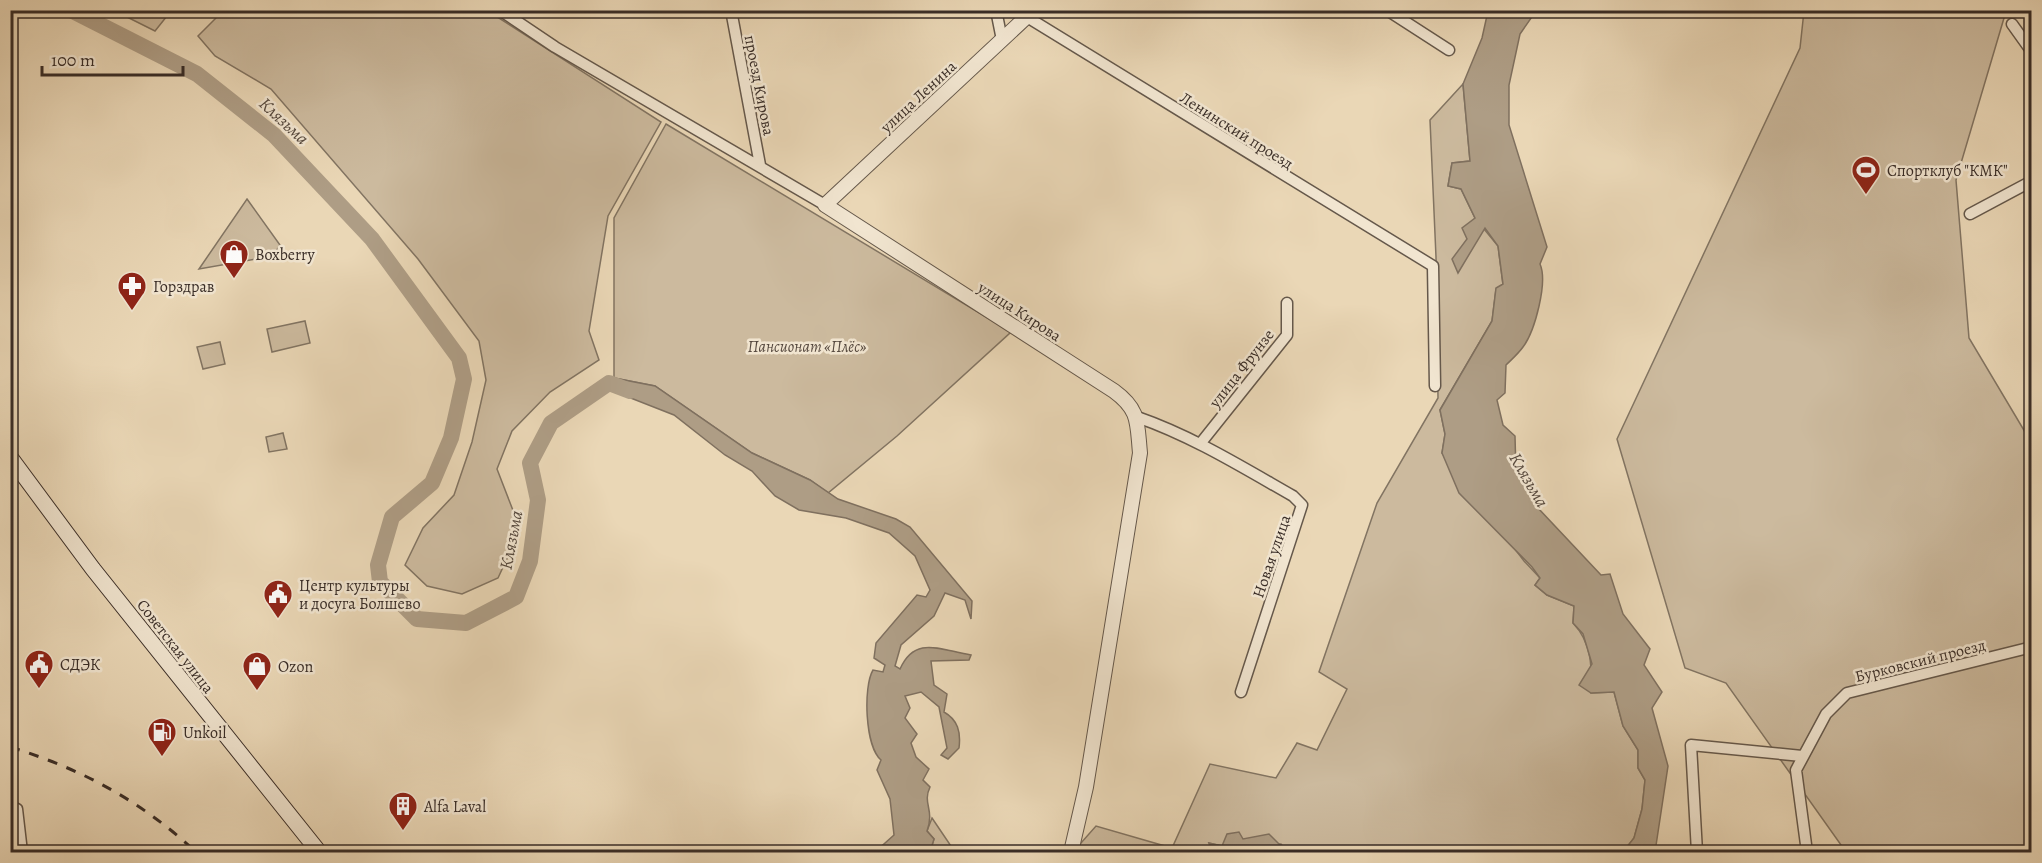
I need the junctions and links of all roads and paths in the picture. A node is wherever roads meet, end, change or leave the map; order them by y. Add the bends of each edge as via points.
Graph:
1 (500, 10) edge
2 (731, 10) edge
3 (996, 10) edge
4 (1387, 10) edge
5 (1030, 14) edge
6 (2012, 24) dead end
7 (1002, 40) junction
8 (1449, 50) dead end
9 (2031, 52) edge
10 (760, 165) junction
11 (2031, 182) edge
12 (825, 205) junction
13 (1970, 214) dead end
14 (1287, 303) dead end
15 (1435, 386) dead end
16 (1137, 417) junction
17 (1200, 444) junction
18 (10, 457) edge
19 (2031, 646) edge
20 (1241, 692) dead end
21 (1802, 756) junction
22 (10, 806) edge
23 (314, 851) edge
24 (22, 852) edge
25 (1071, 852) edge
26 (1697, 852) edge
27 (1807, 852) edge

1 - 10 street, улица Кирова via 555,47
2 - 10 street, проезд Кирова
3 - 7 street
4 - 8 street
5 - 7 street, улица Ленина
5 - 15 street, Ленинский проезд via 1433,266
6 - 9 street
7 - 12 street, улица Ленина
10 - 12 street, улица Кирова
11 - 13 street
12 - 16 street, улица Кирова via 1114,391 1129,402
14 - 17 street, улица Фрунзе via 1287,335
16 - 17 street, Новая улица
16 - 25 street via 1140,453 1086,787
17 - 20 street, Новая улица via 1293,496 1302,505
18 - 23 main road, Советская улица
19 - 21 street, Бурковский проезд via 1847,693 1826,714
21 - 26 street via 1691,745
21 - 27 street, Бурковский проезд via 1796,770
22 - 24 street via 17,810

